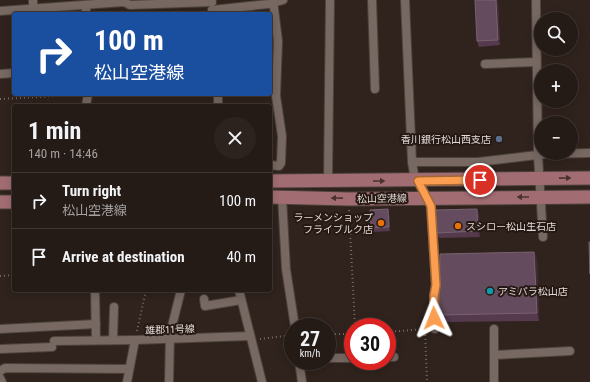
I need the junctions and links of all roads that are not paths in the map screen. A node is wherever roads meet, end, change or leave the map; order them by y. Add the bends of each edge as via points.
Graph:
1 (33, 0) edge
2 (283, 0) edge
3 (330, 0) edge
4 (372, 0) edge
5 (405, 0) edge
6 (536, 0) edge
7 (124, 1) edge
8 (273, 2) edge
9 (83, 6) edge
10 (212, 6) edge
11 (0, 11) edge
12 (29, 11) edge
13 (536, 62) junction
14 (485, 64) dead end
15 (12, 73) edge
16 (0, 74) edge
17 (375, 88) dead end
18 (537, 116) edge
19 (590, 153) edge
20 (578, 154) edge
21 (534, 156) edge
22 (539, 160) edge
23 (412, 162) junction
24 (272, 165) edge
25 (590, 178) edge
26 (541, 179) junction
27 (328, 180) junction
28 (272, 181) edge
29 (418, 181) junction
30 (12, 183) edge
31 (0, 184) edge
32 (542, 196) junction
33 (276, 197) edge
34 (590, 197) edge
35 (428, 198) junction
36 (0, 202) edge
37 (12, 202) edge
38 (543, 237) dead end
39 (95, 292) edge
40 (181, 292) edge
41 (240, 292) edge
42 (204, 298) dead end
43 (242, 300) junction
44 (114, 307) dead end
45 (294, 318) edge
46 (96, 324) junction
47 (0, 329) edge
48 (435, 329) dead end
49 (494, 329) dead end
50 (250, 338) junction
51 (170, 339) junction
52 (96, 340) junction
53 (113, 340) junction
54 (135, 340) junction
55 (50, 345) junction
56 (0, 349) edge
57 (570, 351) dead end
58 (494, 355) junction
59 (44, 357) dead end
60 (130, 369) junction
61 (300, 370) edge
62 (0, 371) edge
63 (0, 378) edge
64 (2, 382) edge
65 (127, 382) edge
66 (169, 382) edge
67 (262, 382) edge
68 (302, 382) edge
69 (494, 382) edge

1 - 12 street
2 - 8 street
3 - 27 street
4 - 17 street
5 - 23 street
6 - 13 street
7 - 9 street
7 - 10 street via 130,5
8 - 10 street
8 - 24 street via 278,41 277,103 282,156 279,166
9 - 12 street
11 - 12 street
13 - 14 street
13 - 18 street
15 - 16 street
19 - 20 street
21 - 23 street via 478,162
22 - 26 street
23 - 29 street
26 -> 25 main road, 松山空港線
26 - 29 main road, 松山空港線
26 - 32 street
27 - 28 main road, 松山空港線
27 -> 29 main road, 松山空港線
29 - 35 street
30 - 31 main road
32 - 34 main road, 松山空港線
32 -> 35 main road, 松山空港線
32 - 38 street
35 -> 33 main road, 松山空港線
33 - 45 street
35 - 48 street via 431,206 436,285
36 - 37 main road
39 - 46 street
40 - 51 street
41 - 43 street
42 - 43 street via 205,306
43 - 50 street
44 - 53 street
46 - 47 street
46 - 52 street
49 - 58 street
50 - 51 street, 雄郡11号線
50 - 67 street
51 - 54 street, 雄郡11号線
51 - 66 street
52 - 53 street
52 - 55 street
53 - 54 street
54 - 60 street, 雄郡11号線
55 - 56 street
55 - 59 street
57 - 58 street
58 - 69 street
60 - 62 street via 6,368
60 - 65 street, 雄郡11号線
61 - 68 street
63 - 64 street

